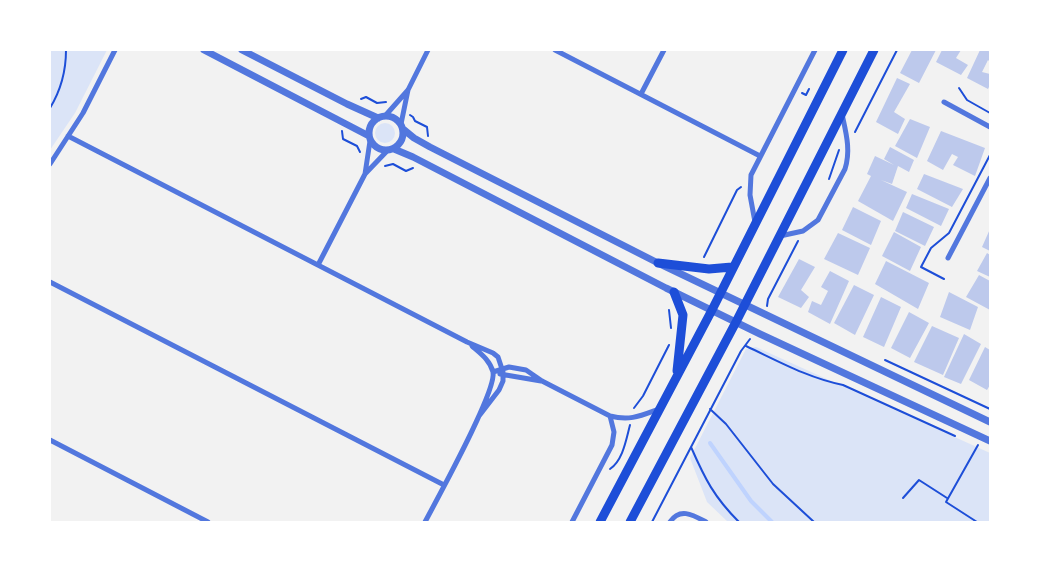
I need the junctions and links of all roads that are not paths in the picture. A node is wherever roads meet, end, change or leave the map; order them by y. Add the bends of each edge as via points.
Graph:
1 (115, 50) edge
2 (204, 50) edge
3 (242, 50) edge
4 (428, 50) edge
5 (555, 50) edge
6 (664, 50) edge
7 (815, 50) edge
8 (843, 50) edge
9 (874, 50) edge
10 (408, 90) junction
11 (641, 94) junction
12 (944, 102) dead end
13 (842, 114) junction
14 (382, 117) junction
15 (402, 126) junction
16 (990, 127) edge
17 (68, 136) junction
18 (370, 138) junction
19 (391, 150) junction
20 (760, 156) junction
21 (50, 164) edge
22 (364, 174) junction
23 (990, 178) edge
24 (755, 223) junction
25 (779, 236) junction
26 (948, 258) dead end
27 (658, 263) junction
28 (318, 265) junction
29 (732, 267) junction
30 (50, 282) edge
31 (674, 292) junction
32 (720, 293) junction
33 (744, 305) junction
34 (712, 310) junction
35 (736, 322) junction
36 (467, 342) junction
37 (493, 372) junction
38 (502, 372) junction
39 (677, 376) junction
40 (542, 381) junction
41 (659, 409) junction
42 (479, 416) junction
43 (610, 416) junction
44 (990, 422) edge
45 (50, 440) edge
46 (990, 441) edge
47 (444, 485) junction
48 (208, 522) edge
49 (425, 522) edge
50 (572, 522) edge
51 (600, 522) edge
52 (630, 522) edge
53 (670, 522) edge
54 (706, 522) edge

1 - 17 street
2 - 18 street
3 - 14 street via 347,104
4 - 10 street
5 - 11 street
6 - 11 street
7 - 20 street
8 - 24 highway
9 - 13 highway
10 - 14 street
10 - 15 street
11 - 20 street
12 - 16 street
13 - 25 highway
13 - 25 street via 849,147 848,162 822,215 803,231
14 - 15 street via 394,118
14 - 18 street via 371,125
15 - 19 street via 402,140
15 - 27 street via 430,147
17 - 21 street
17 - 28 street
18 - 19 street via 377,148
18 - 22 street
19 - 22 street
19 - 31 street
20 - 24 street via 750,182
22 - 28 street
23 - 26 street
24 - 29 highway
25 - 33 highway
27 - 29 highway via 709,269
27 - 32 street
28 - 36 street
29 - 32 highway
30 - 47 street
31 - 34 street
31 - 39 highway via 683,315
32 - 33 street
32 - 34 highway
33 - 35 highway
33 - 44 street
34 - 35 street
34 - 39 highway
35 - 46 street
35 - 52 highway
36 - 37 street via 483,355
36 - 38 street via 498,357
37 - 38 street
37 - 42 street
38 - 40 street
38 - 40 street via 509,367 526,370
38 - 42 street via 499,390
39 - 41 highway
40 - 43 street
41 - 43 street via 629,419
41 - 51 highway
42 - 47 street
43 - 50 street via 614,432 612,445
45 - 48 street
47 - 49 street
53 - 54 street via 681,513

